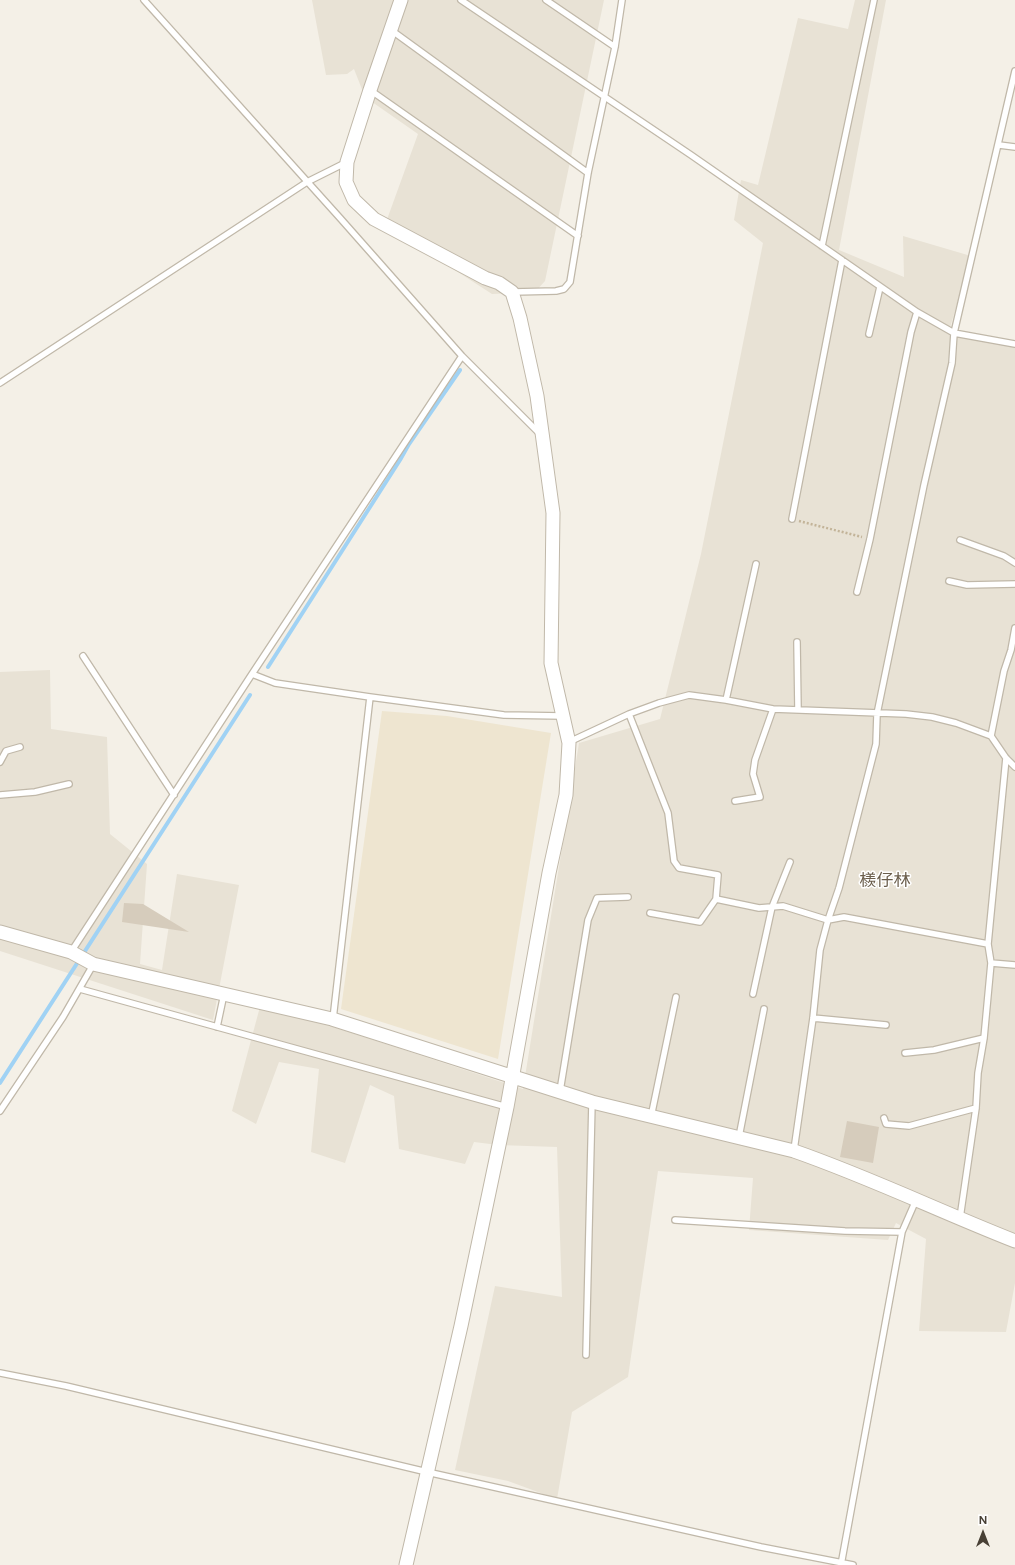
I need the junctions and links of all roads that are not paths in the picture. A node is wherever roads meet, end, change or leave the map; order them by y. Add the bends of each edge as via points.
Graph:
1 (144, 0) edge
2 (401, 0) edge
3 (461, 0) edge
4 (546, 0) edge
5 (622, 0) edge
6 (874, 0) edge
7 (391, 30) junction
8 (615, 47) junction
9 (1015, 71) edge
10 (370, 90) junction
11 (605, 98) junction
12 (999, 145) junction
13 (1015, 147) edge
14 (347, 162) junction
15 (588, 173) junction
16 (307, 182) junction
17 (578, 236) junction
18 (822, 246) junction
19 (842, 260) junction
20 (880, 287) junction
21 (512, 292) junction
22 (916, 312) junction
23 (954, 333) junction
24 (869, 334) dead end
25 (1015, 344) edge
26 (462, 356) junction
27 (0, 383) edge
28 (542, 436) junction
29 (792, 519) road end
30 (960, 540) dead end
31 (1015, 563) edge
32 (756, 564) dead end
33 (950, 581) dead end
34 (1015, 584) edge
35 (857, 592) dead end
36 (1015, 628) edge
37 (797, 642) dead end
38 (83, 656) dead end
39 (252, 674) junction
40 (370, 697) junction
41 (726, 700) junction
42 (773, 709) junction
43 (798, 710) junction
44 (629, 714) junction
45 (877, 714) junction
46 (564, 716) junction
47 (991, 736) junction
48 (569, 742) junction
49 (20, 747) dead end
50 (1006, 758) junction
51 (0, 762) edge
52 (1015, 767) edge
53 (69, 784) dead end
54 (0, 795) edge
55 (174, 795) junction
56 (735, 801) dead end
57 (790, 862) dead end
58 (628, 897) dead end
59 (716, 899) junction
60 (772, 907) junction
61 (650, 914) dead end
62 (828, 920) junction
63 (0, 932) edge
64 (988, 944) junction
65 (71, 952) junction
66 (991, 963) junction
67 (94, 964) junction
68 (1015, 965) edge
69 (80, 989) junction
70 (224, 994) junction
71 (753, 994) dead end
72 (676, 997) dead end
73 (764, 1009) dead end
74 (813, 1018) junction
75 (332, 1020) junction
76 (886, 1025) dead end
77 (218, 1027) junction
78 (984, 1038) junction
79 (905, 1053) dead end
80 (514, 1076) junction
81 (560, 1091) junction
82 (592, 1102) junction
83 (507, 1107) junction
84 (976, 1108) junction
85 (0, 1111) edge
86 (651, 1117) junction
87 (884, 1118) dead end
88 (739, 1137) junction
89 (794, 1151) junction
90 (916, 1200) junction
91 (675, 1220) dead end
92 (960, 1220) junction
93 (902, 1232) junction
94 (1015, 1241) edge
95 (586, 1355) dead end
96 (0, 1373) edge
97 (427, 1472) junction
98 (841, 1564) edge
99 (406, 1565) edge
100 (853, 1565) edge

1 - 16 lane
2 - 7 street
3 - 11 lane
4 - 8 lane
5 - 8 lane
6 - 18 lane
7 - 10 street
7 - 15 lane
8 - 11 lane
9 - 12 lane
10 - 14 street
10 - 17 lane
11 - 15 lane
11 - 18 lane
12 - 13 lane
12 - 23 lane
14 - 16 lane
14 - 21 street via 346,182 354,200 374,219
15 - 17 lane
16 - 26 lane
16 - 27 lane
17 - 21 lane via 570,282 564,289
18 - 19 lane
19 - 20 lane
19 - 29 lane
20 - 22 lane
20 - 24 lane
21 - 28 street via 537,396
22 - 23 lane
22 - 35 lane
23 - 25 lane
23 - 45 lane via 952,363
26 - 28 lane
26 - 39 lane
28 - 46 street via 554,518 551,663
30 - 31 lane via 1004,556
32 - 41 lane
33 - 34 lane via 967,586
36 - 47 lane
37 - 43 lane
38 - 55 lane
39 - 40 lane via 275,683
39 - 55 lane
40 - 46 lane via 504,715
40 - 75 lane
41 - 42 lane
41 - 44 lane via 689,695
42 - 43 lane
42 - 56 lane via 755,760 753,774 760,797
43 - 45 lane
44 - 48 lane
44 - 59 lane via 668,813 674,861 679,868 718,875
45 - 47 lane via 932,717
45 - 62 lane via 876,744 839,888
46 - 48 street
47 - 50 lane
48 - 80 street via 566,795
49 - 51 lane via 6,751
50 - 52 lane
50 - 64 lane
53 - 54 lane via 35,792
55 - 65 lane
57 - 60 lane
58 - 81 lane via 597,898 588,920
59 - 60 lane via 759,908
59 - 61 lane via 700,922
60 - 62 lane via 783,906
60 - 71 lane
62 - 64 lane via 844,917
62 - 74 lane via 820,950
63 - 65 street
64 - 66 lane
65 - 67 street
66 - 68 lane
66 - 78 lane
67 - 69 lane
67 - 70 street
69 - 77 lane
69 - 85 lane
70 - 75 street
70 - 77 lane
72 - 86 lane
73 - 88 lane
74 - 76 lane
74 - 89 lane
75 - 80 street
77 - 83 lane
78 - 79 lane via 934,1050
78 - 84 lane
80 - 81 street
80 - 83 street
81 - 82 street
82 - 86 street
82 - 95 lane
83 - 97 street
84 - 87 lane via 909,1126 886,1124
84 - 92 lane
86 - 88 street
88 - 89 street
89 - 90 street
90 - 92 street
90 - 93 lane
91 - 93 lane via 845,1231
92 - 94 street
93 - 98 lane
96 - 97 lane via 66,1386
97 - 98 lane
97 - 99 street
98 - 100 lane

